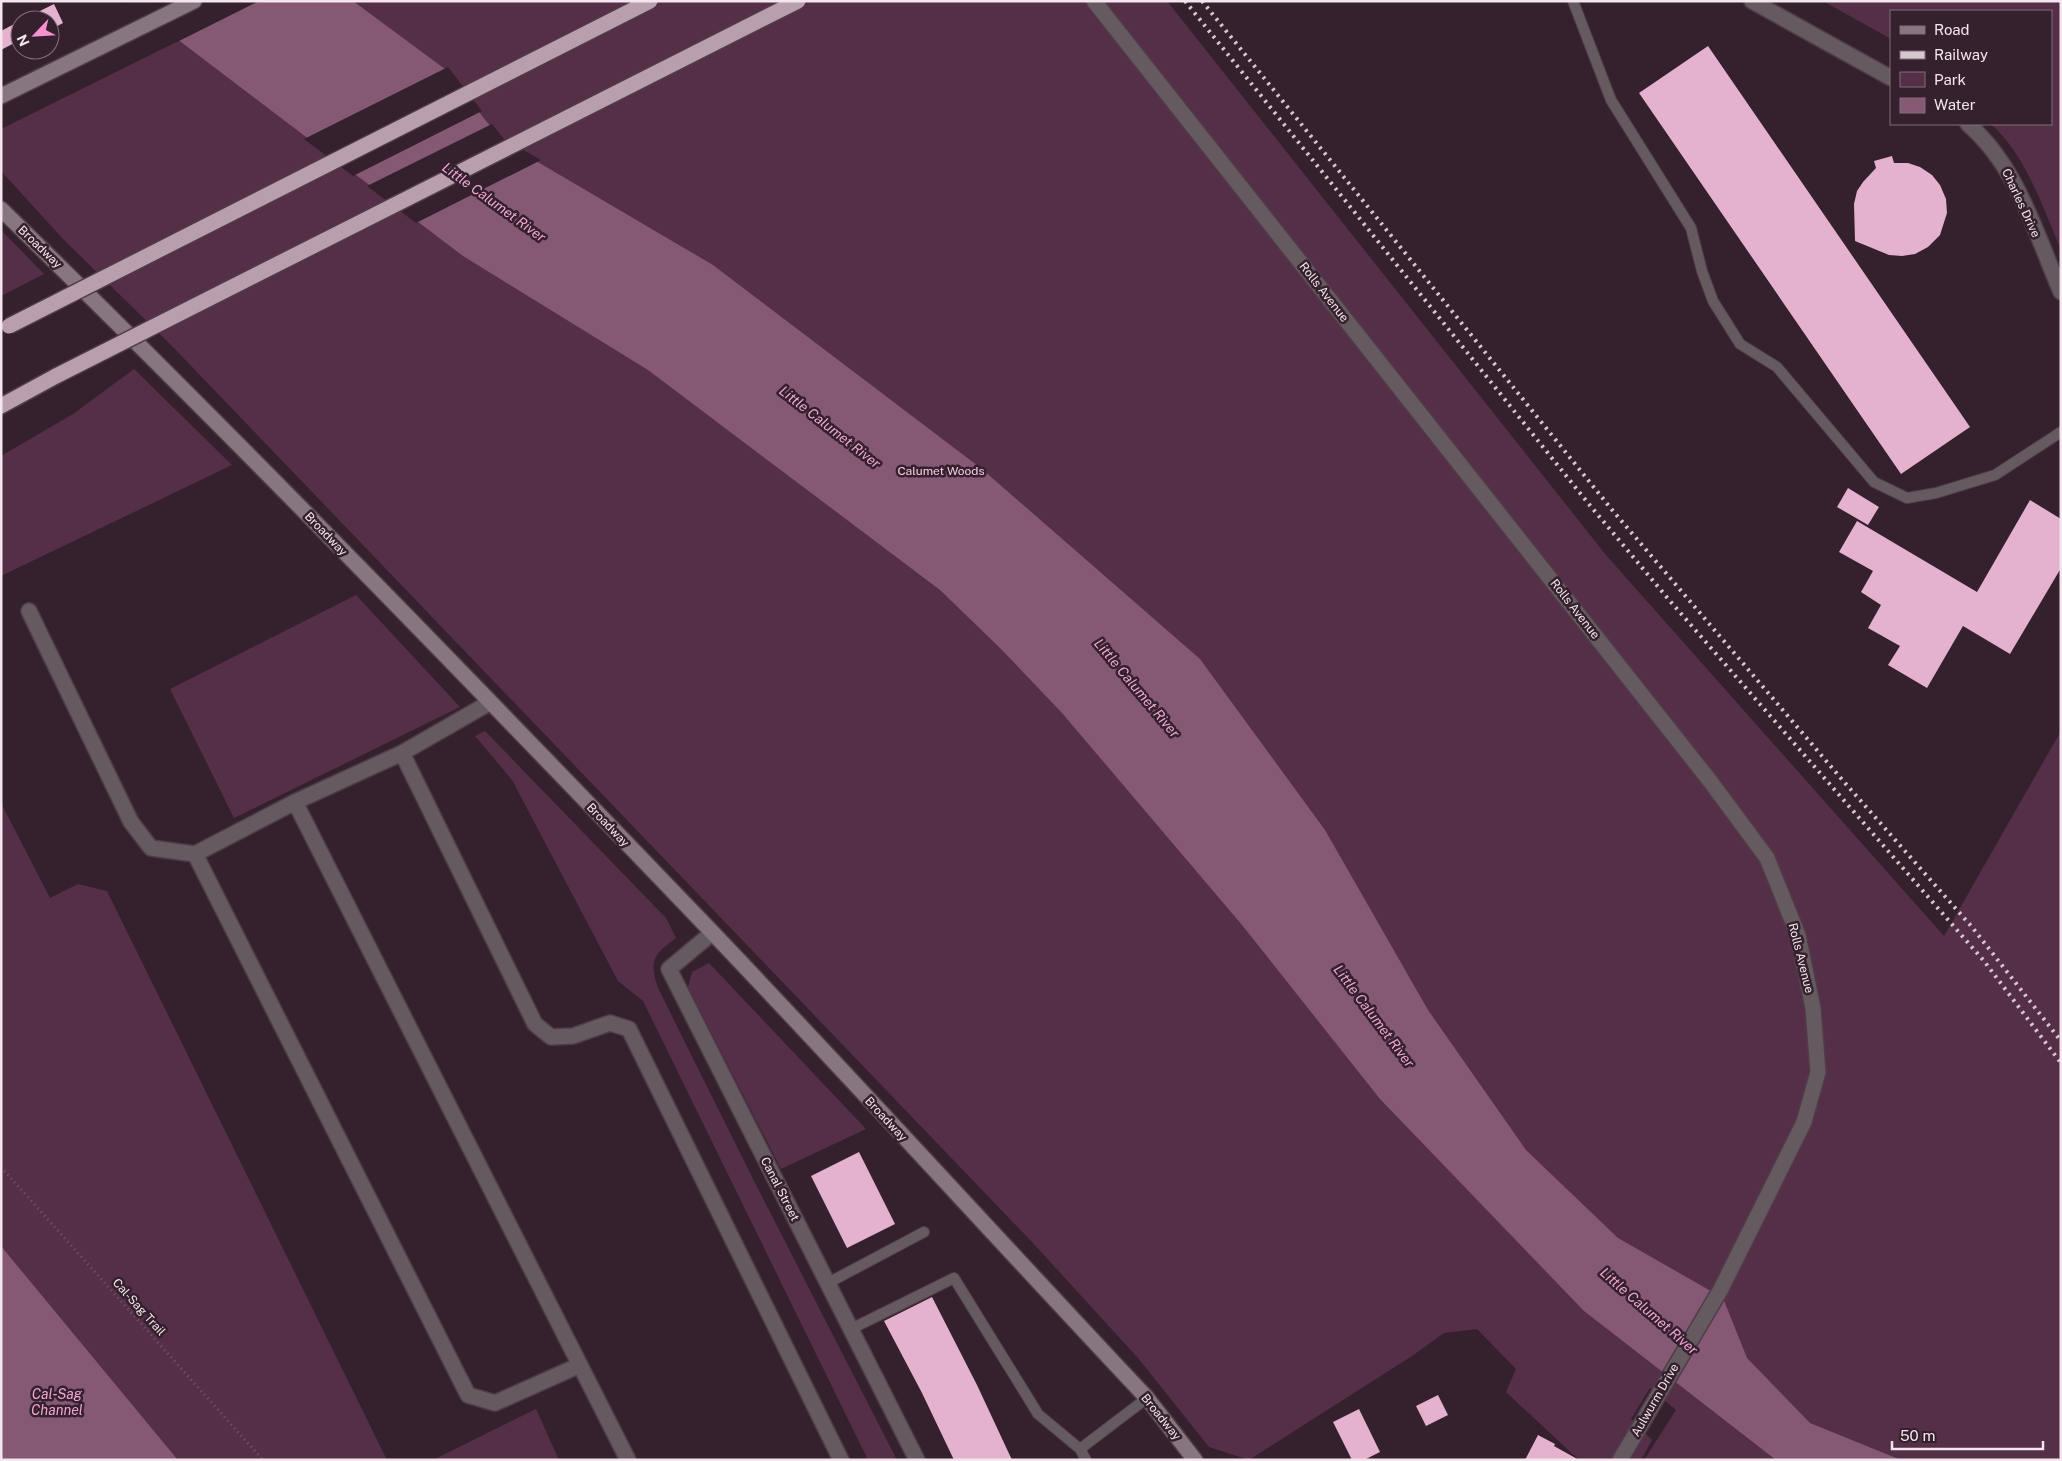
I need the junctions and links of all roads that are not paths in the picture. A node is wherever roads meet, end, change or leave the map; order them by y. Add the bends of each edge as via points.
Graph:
1 (194, 1) edge
2 (650, 1) edge
3 (798, 1) edge
4 (1094, 1) edge
5 (1573, 1) edge
6 (1752, 1) edge
7 (1890, 77) edge
8 (1, 96) edge
9 (1969, 125) edge
10 (1, 209) edge
11 (2061, 292) edge
12 (5, 328) edge
13 (1, 406) edge
14 (2061, 432) edge
15 (29, 611) dead end
16 (489, 703) junction
17 (402, 753) junction
18 (295, 802) junction
19 (195, 854) junction
20 (712, 933) junction
21 (924, 1232) dead end
22 (828, 1283) junction
23 (1721, 1289) joint
24 (851, 1329) junction
25 (580, 1365) junction
26 (1147, 1398) junction
27 (1080, 1449) junction
28 (628, 1460) edge
29 (841, 1460) edge
30 (917, 1460) edge
31 (1086, 1460) edge
32 (1195, 1460) edge
33 (1620, 1460) edge

1 - 8 street
2 - 12 highway, bridge
3 - 13 highway, bridge
4 - 23 street, Rolls Avenue via 1710,781 1767,858 1798,935 1813,1008 1818,1072 1804,1122
5 - 14 lane via 1611,100 1691,228 1713,301 1740,344 1777,367 1874,482 1907,498 1936,493 1995,475
6 - 7 street
9 - 11 street, Charles Drive via 1999,158 2015,185
10 - 16 street, Broadway via 170,374
15 - 19 street via 130,822 151,848
16 - 17 street
16 - 20 street, Broadway
17 - 18 street
17 - 29 street via 535,1024 551,1037 573,1036 610,1023 629,1029
18 - 19 street
18 - 25 street
19 - 25 street via 468,1395 495,1403
20 - 22 street, Canal Street via 669,969
20 - 26 street, Broadway
21 - 22 lane
22 - 24 street, Canal Street
23 - 33 street, Aulwurm Drive
24 - 27 lane via 954,1278 1038,1414
24 - 30 street, Canal Street
25 - 28 street
26 - 27 lane
26 - 32 street, Broadway
27 - 31 lane

